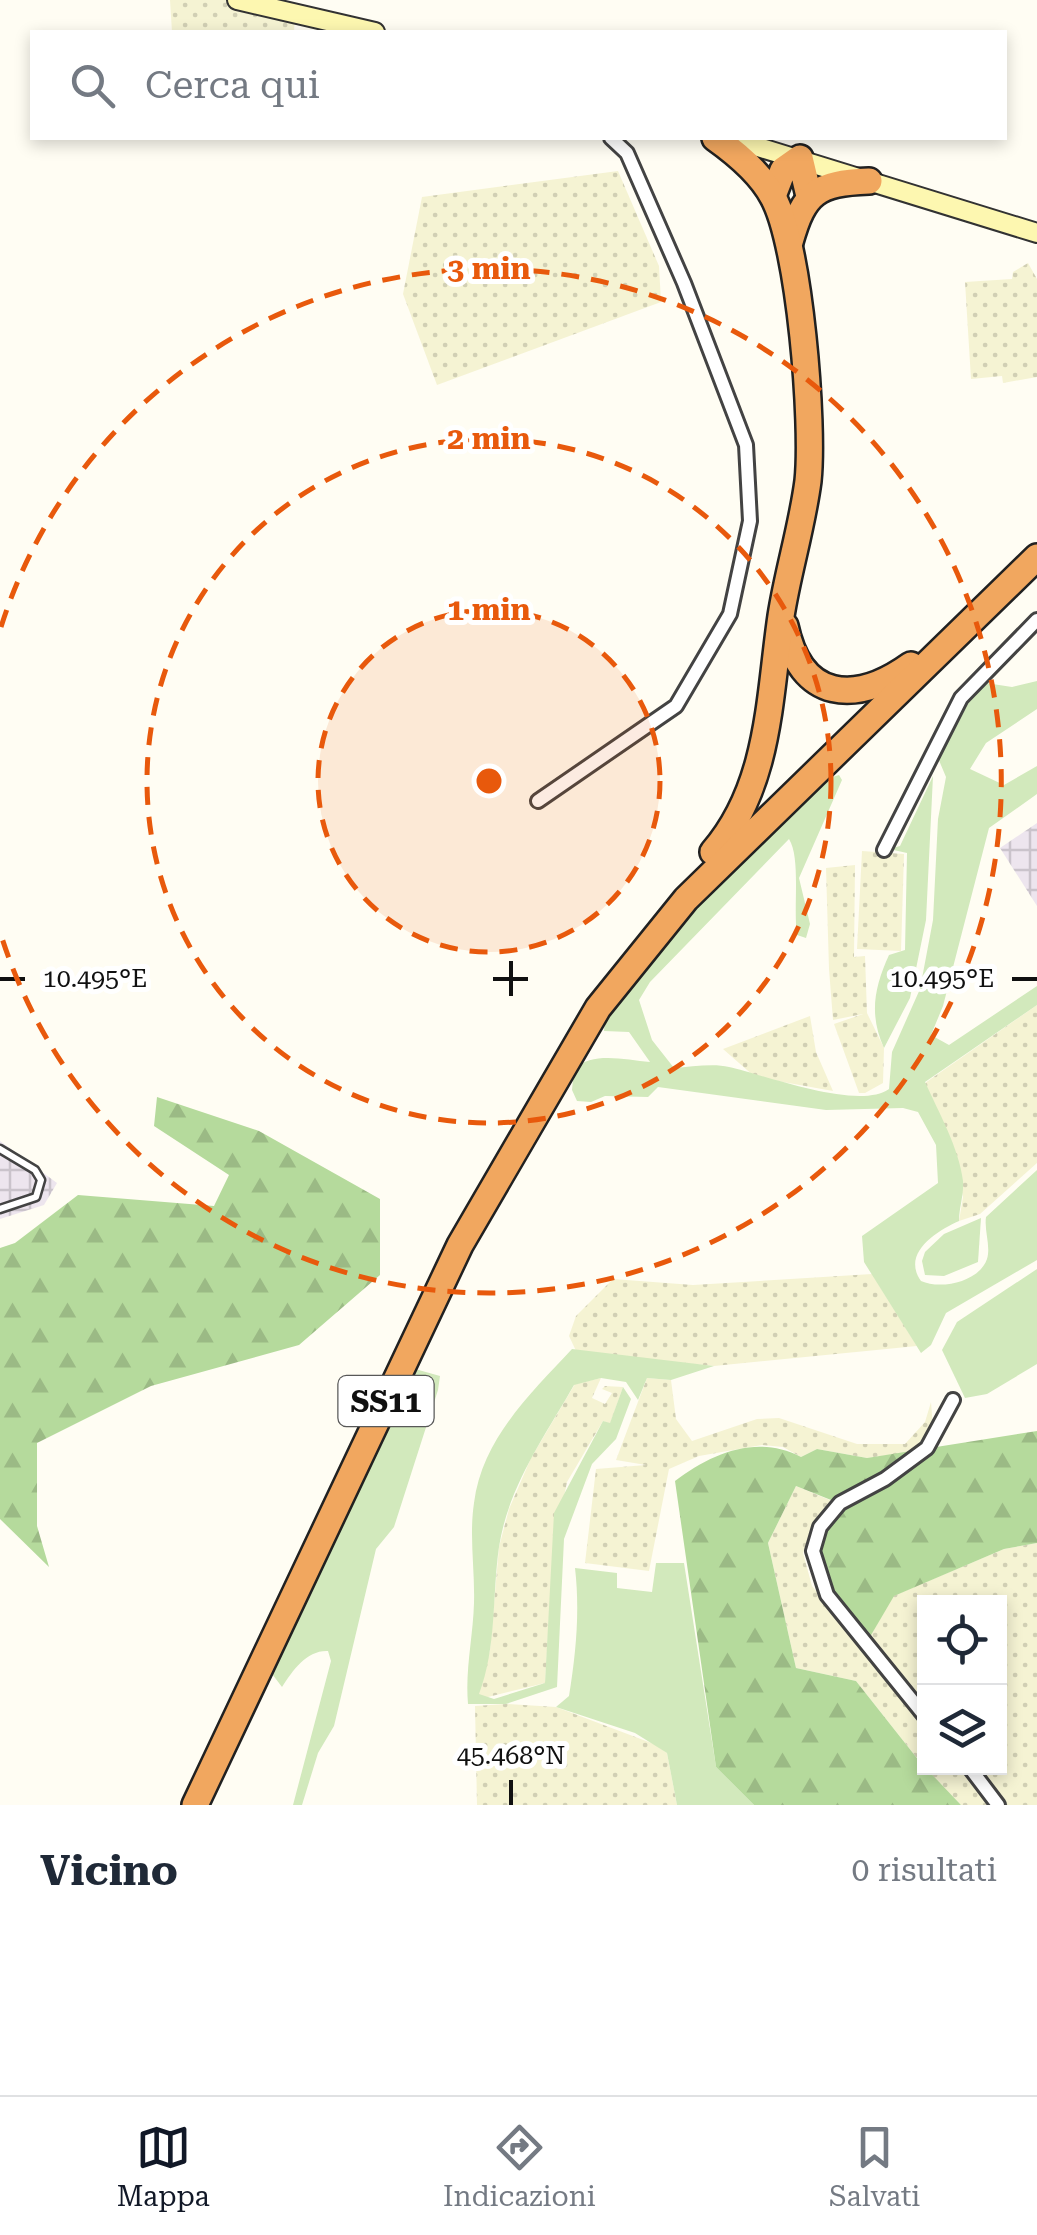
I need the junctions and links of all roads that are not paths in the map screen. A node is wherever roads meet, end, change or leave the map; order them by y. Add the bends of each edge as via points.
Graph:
1 (236, 0) edge
2 (366, 30) edge
3 (613, 140) edge
4 (718, 140) edge
5 (737, 140) edge
6 (800, 158) junction
7 (868, 182) junction
8 (773, 196) junction
9 (810, 196) junction
10 (1037, 234) edge
11 (790, 242) junction
12 (1037, 558) edge
13 (782, 611) junction
14 (1037, 620) edge
15 (966, 625) junction
16 (538, 801) dead end
17 (884, 850) dead end
18 (598, 1008) junction
19 (0, 1149) edge
20 (0, 1209) edge
21 (954, 1400) dead end
22 (917, 1705) edge
23 (975, 1775) edge
24 (195, 1805) edge
25 (998, 1805) edge

1 - 2 main road
3 - 16 street via 626,153 684,283 746,445 750,521 730,614 676,706
4 - 8 highway
5 - 6 main road
6 - 7 main road
6 - 8 highway via 783,170
6 - 9 highway
7 - 9 highway via 840,182
7 - 10 main road
8 - 11 highway
9 - 11 highway
11 - 13 highway via 810,457
12 - 15 highway, SS11
13 - 15 highway via 796,662 810,678 848,692 895,676
13 - 18 highway via 759,769 744,810 628,948
14 - 17 street via 961,698
15 - 18 highway, SS11 via 686,898
18 - 24 highway, SS11 via 460,1244
19 - 20 lane via 42,1180 36,1196
21 - 22 street via 927,1448 840,1503 820,1526 813,1550 827,1595
23 - 25 street

